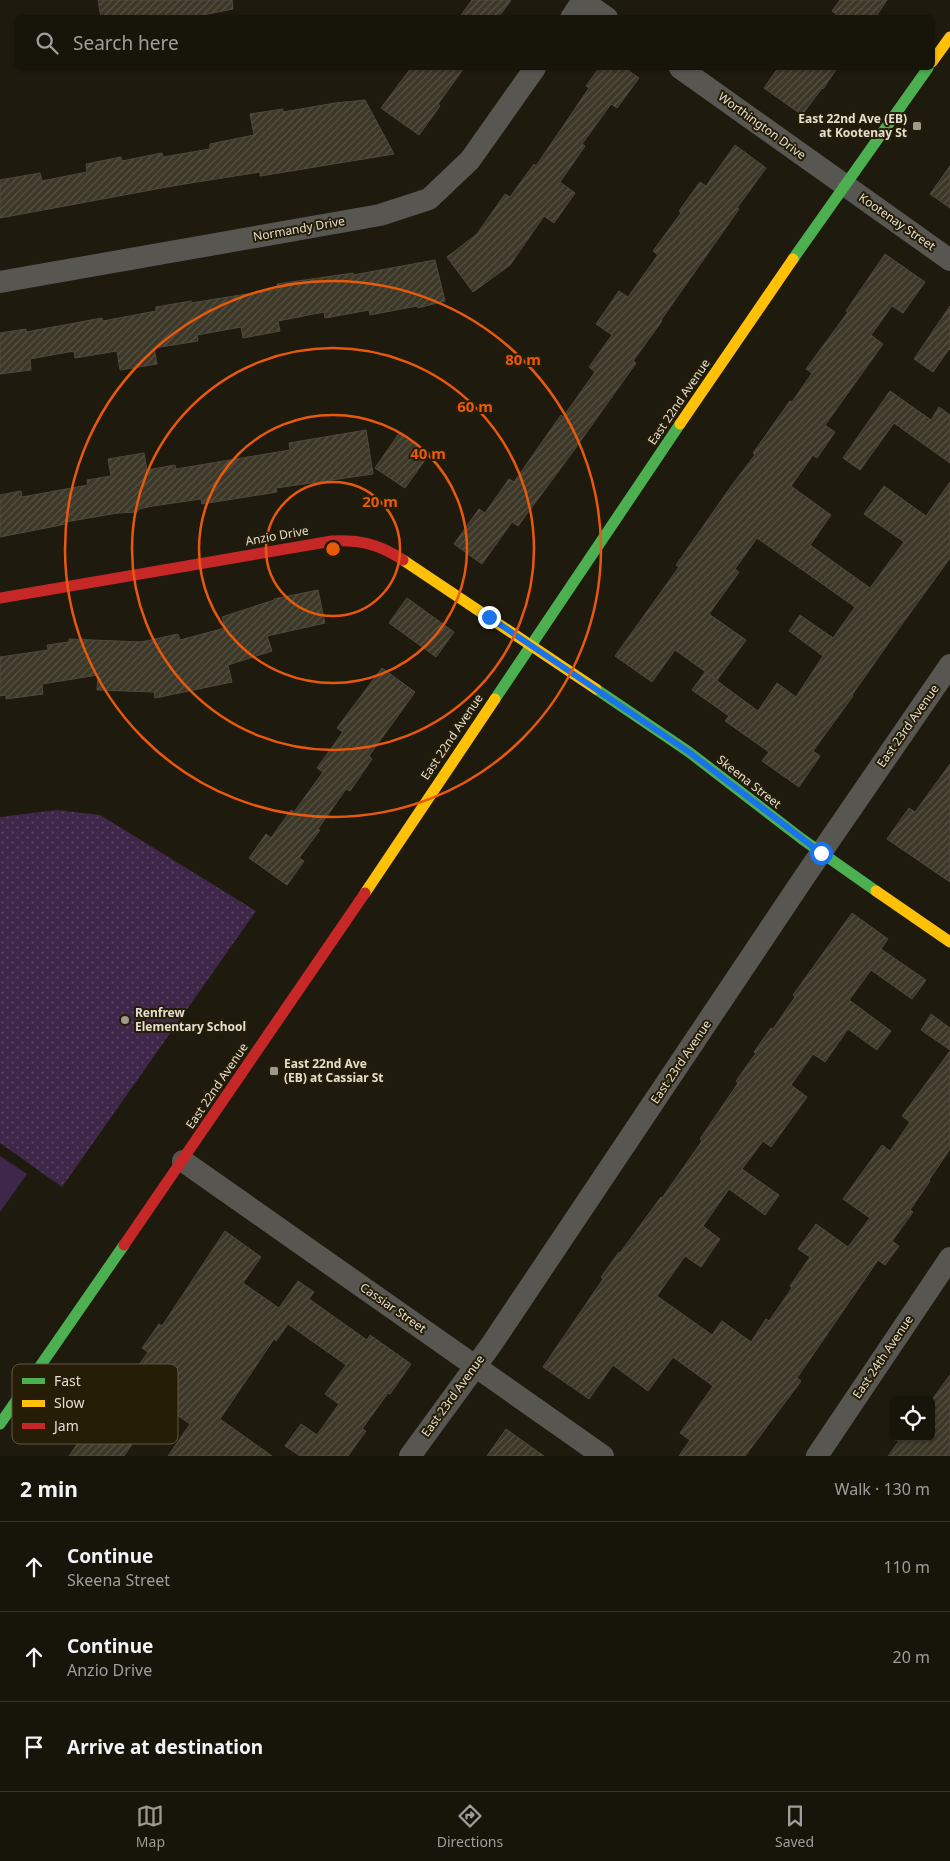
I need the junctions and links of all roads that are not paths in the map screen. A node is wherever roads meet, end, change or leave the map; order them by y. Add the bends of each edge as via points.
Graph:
1 (582, 0) edge
2 (573, 15) edge
3 (603, 15) edge
4 (950, 38) edge
5 (935, 58) edge
6 (534, 70) edge
7 (683, 70) edge
8 (927, 70) edge
9 (844, 185) junction
10 (950, 260) edge
11 (0, 282) edge
12 (0, 598) edge
13 (531, 646) junction
14 (950, 666) edge
15 (821, 853) junction
16 (950, 942) edge
17 (183, 1161) junction
18 (950, 1258) edge
19 (42, 1364) edge
20 (475, 1366) junction
21 (12, 1407) edge
22 (0, 1424) edge
23 (410, 1456) edge
24 (603, 1456) edge
25 (816, 1456) edge

1 - 2 street
1 - 3 street
4 - 5 street
6 - 11 street, Normandy Drive via 470,160 429,198 380,215
7 - 9 street, Worthington Drive
8 - 9 street, East 22nd Avenue
9 - 10 street, Kootenay Street
9 - 13 street, East 22nd Avenue
12 - 13 street, Anzio Drive via 332,540 354,540 370,542 388,550
13 - 15 street, Skeena Street via 689,752
13 - 17 street, East 22nd Avenue
14 - 15 street, East 23rd Avenue
15 - 16 street, Skeena Street
15 - 20 street, East 23rd Avenue
17 - 19 street, East 22nd Avenue
17 - 20 street, Cassiar Street
18 - 25 street, East 24th Avenue
20 - 23 street, East 23rd Avenue
20 - 24 street, Cassiar Street
21 - 22 street, East 22nd Avenue

